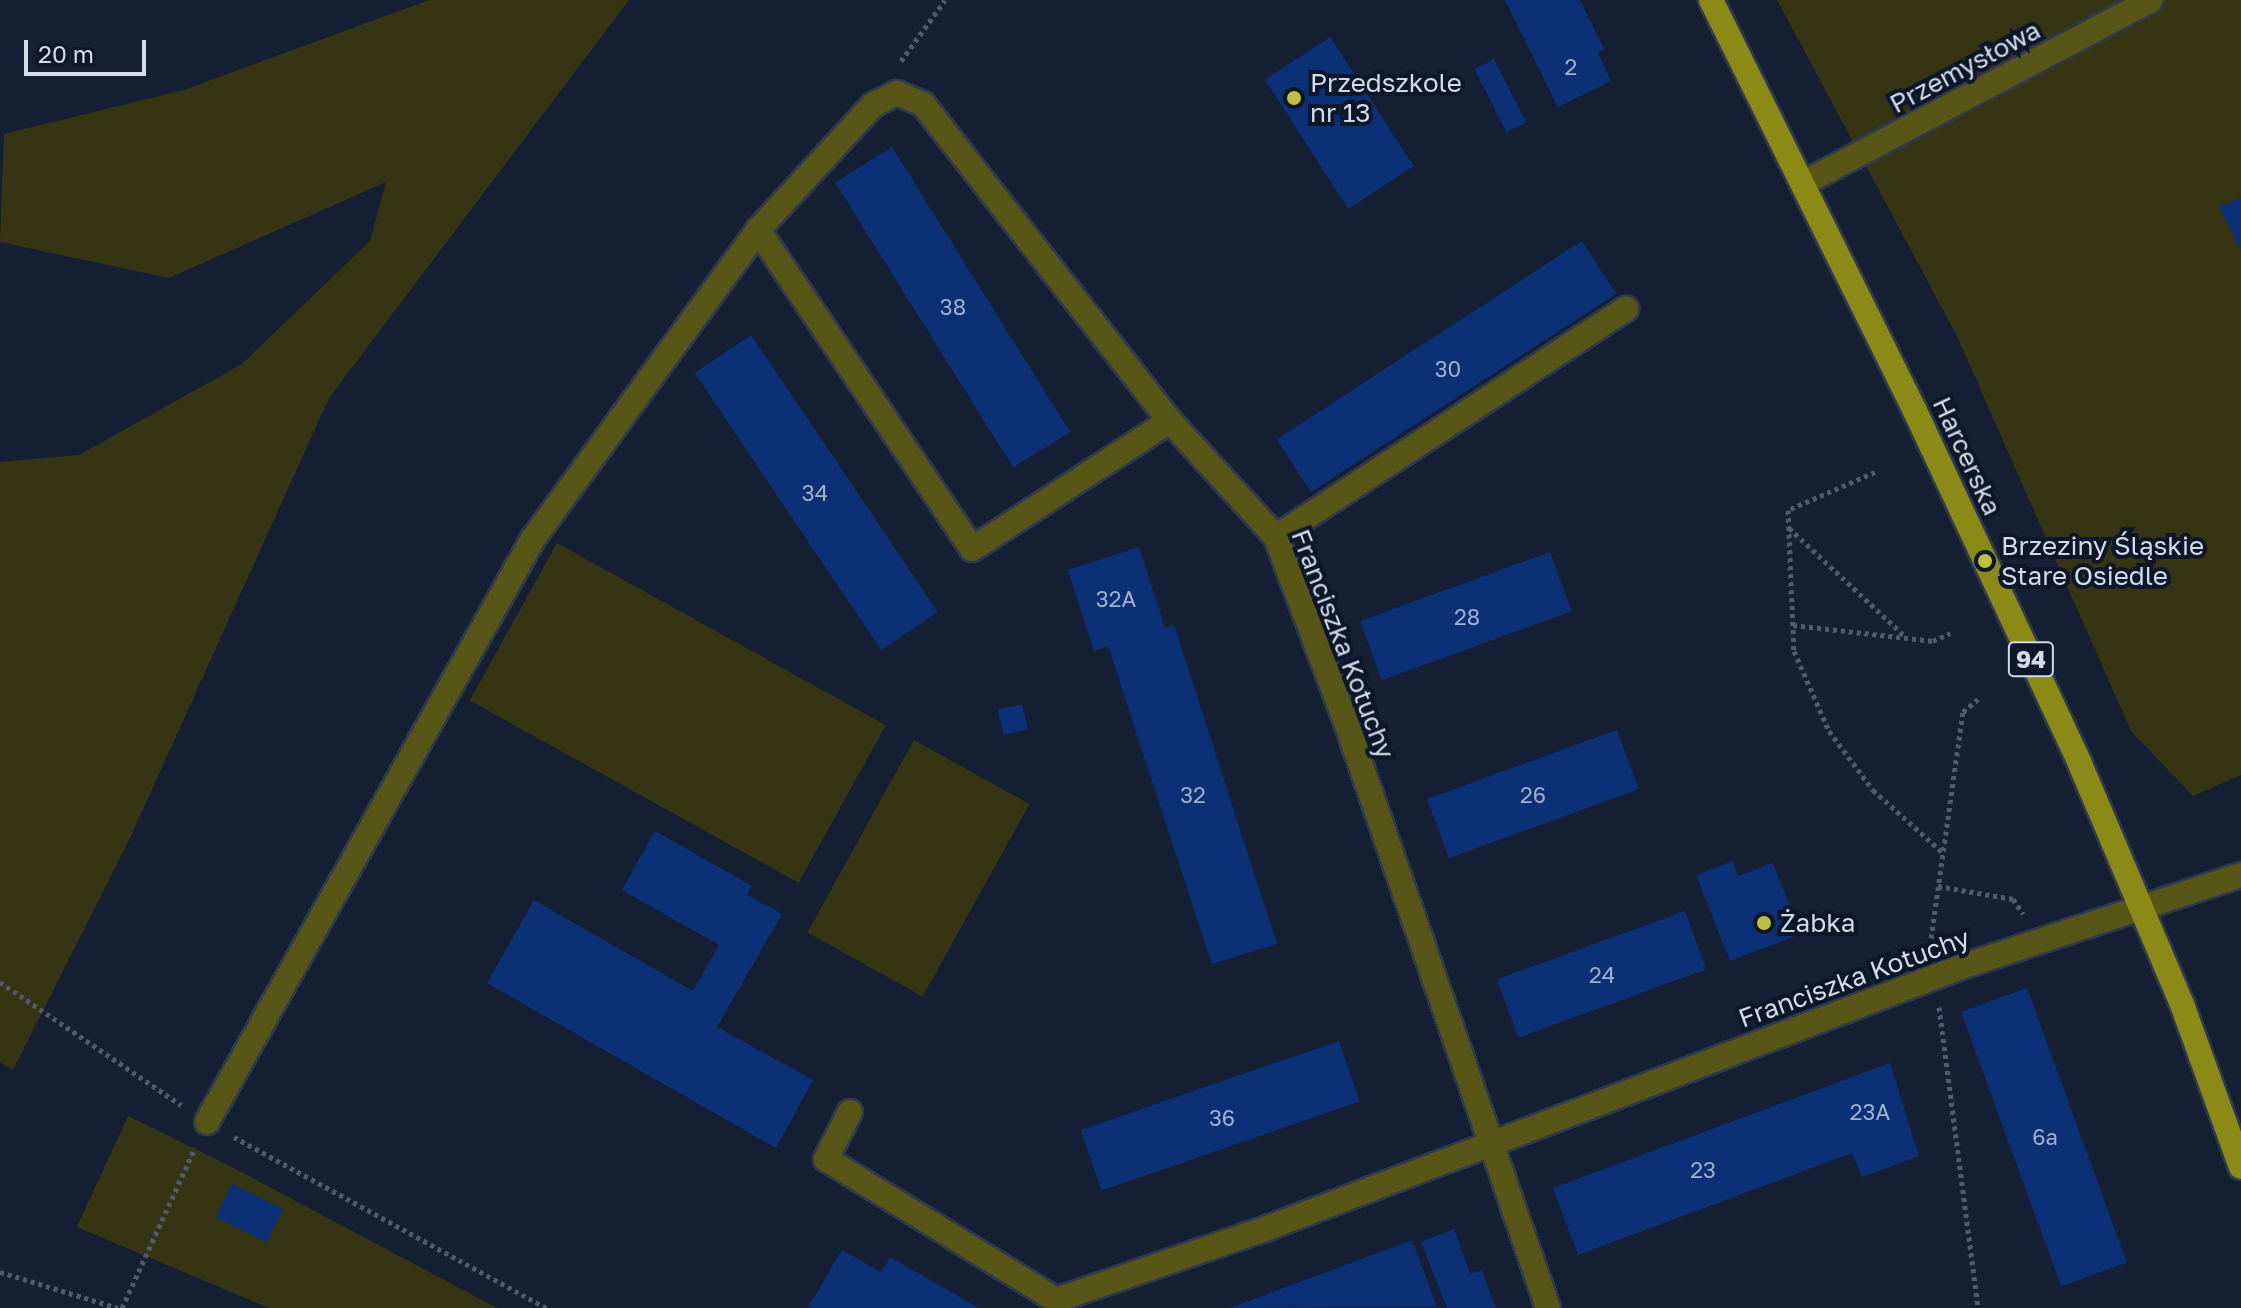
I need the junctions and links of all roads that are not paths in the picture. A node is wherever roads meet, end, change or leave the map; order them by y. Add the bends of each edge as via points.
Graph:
1 (1711, 0) edge
2 (2151, 0) edge
3 (1804, 183) junction
4 (758, 230) junction
5 (1626, 309) dead end
6 (1170, 421) junction
7 (1276, 537) junction
8 (2241, 875) edge
9 (2138, 910) junction
10 (850, 1112) dead end
11 (207, 1122) road end
12 (1490, 1140) junction
13 (2241, 1167) edge
14 (1056, 1304) edge
15 (1548, 1308) edge

1 - 3 main road, Harcerska / 94
2 - 3 street, Przemysłowa
3 - 9 main road, Harcerska / 94 via 2074,750
4 - 6 street via 972,549
4 - 6 street, Franciszka Kotuchy via 873,105 897,93 923,104
4 - 11 street via 533,539
5 - 7 street
6 - 7 street, Franciszka Kotuchy
7 - 12 street, Franciszka Kotuchy
8 - 9 street, Franciszka Kotuchy
9 - 12 street, Franciszka Kotuchy via 1933,978
9 - 13 main road, Harcerska / 94 via 2183,1007
10 - 14 street, Franciszka Kotuchy via 826,1159
12 - 14 street, Franciszka Kotuchy
12 - 15 street, Franciszka Kotuchy

